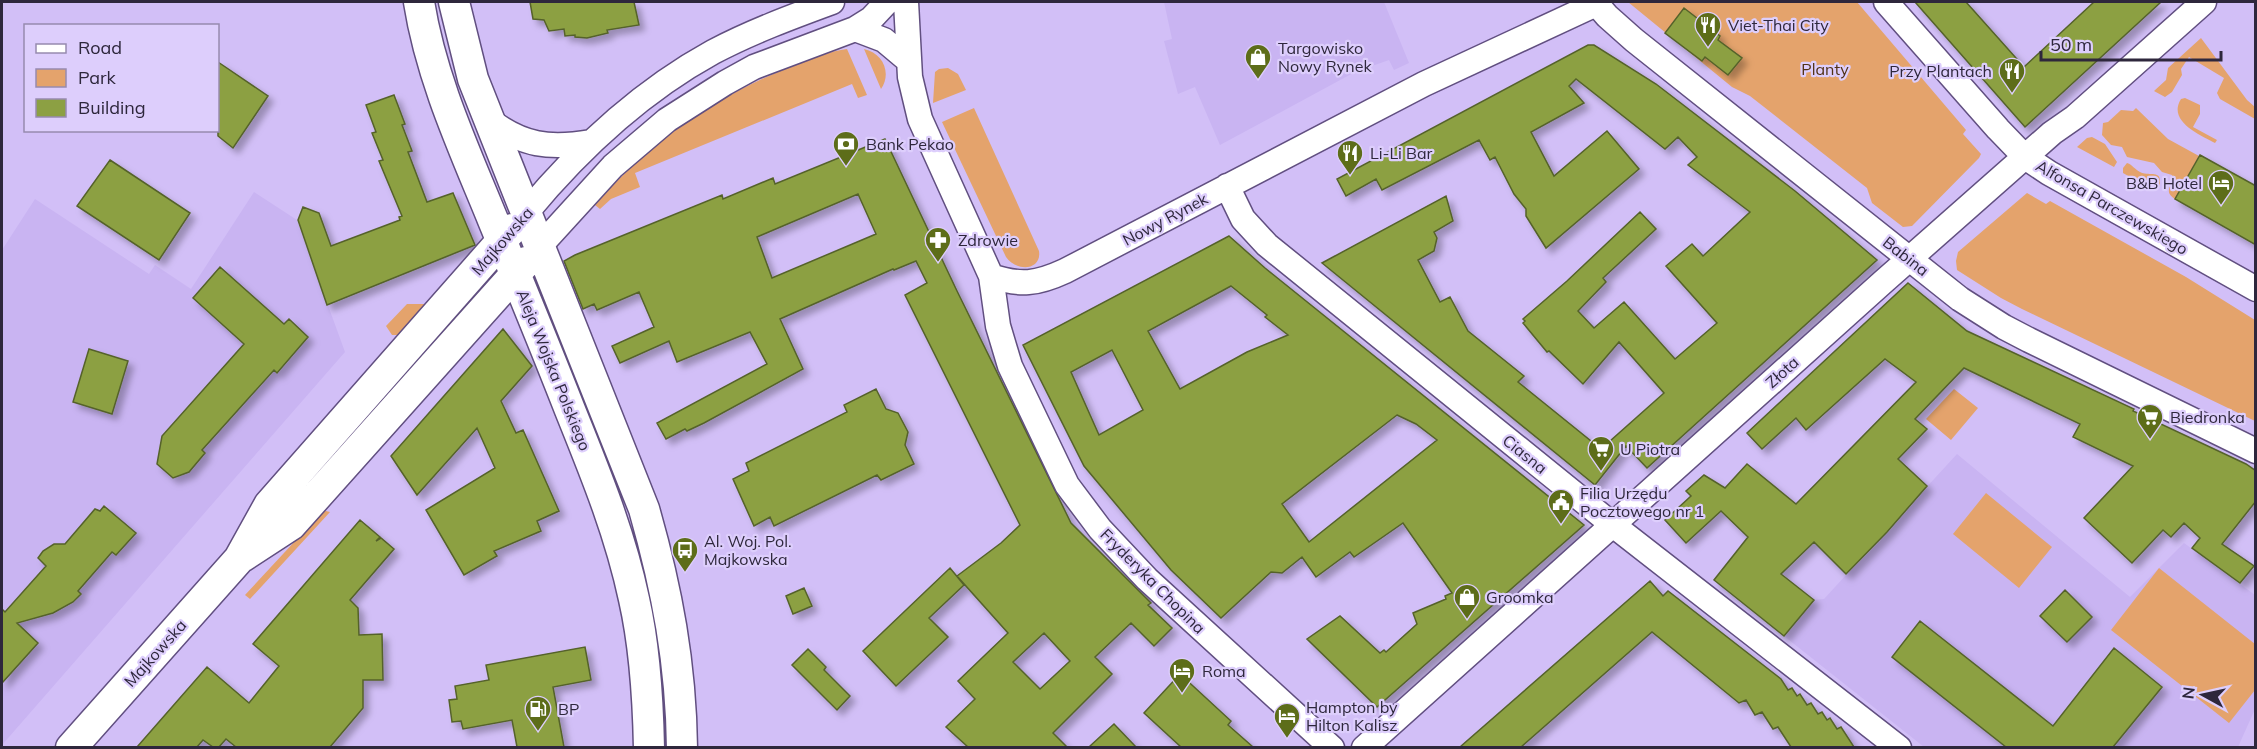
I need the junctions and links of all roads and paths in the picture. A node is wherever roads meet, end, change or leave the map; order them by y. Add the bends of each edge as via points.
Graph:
1 (419, 2) edge
2 (453, 2) edge
3 (832, 2) edge
4 (887, 2) edge
5 (906, 2) edge
6 (1886, 2) edge
7 (2204, 2) edge
8 (1595, 3) edge
9 (855, 29) junction
10 (909, 61) junction
11 (488, 119) junction
12 (591, 142) junction
13 (2025, 157) junction
14 (1227, 186) junction
15 (526, 213) junction
16 (502, 241) junction
17 (540, 246) junction
18 (1909, 259) junction
19 (515, 274) junction
20 (991, 276) junction
21 (2256, 289) edge
22 (2256, 451) edge
23 (1613, 525) junction
24 (239, 559) junction
25 (70, 747) edge
26 (649, 747) edge
27 (682, 747) edge
28 (1332, 747) edge
29 (1364, 747) edge
30 (1899, 747) edge

1 - 16 main road, Aleja Wojska Polskiego via 440,88
2 - 11 main road, Aleja Wojska Polskiego via 465,53
3 - 12 street, Majkowska via 712,53 651,92
4 - 9 street, Majkowska
5 - 10 street
6 - 13 street, Alfonsa Parczewskiego
7 - 13 street, Złota
8 - 14 street, Nowy Rynek via 1424,84
8 - 18 street, Babina via 1634,40
9 - 10 street via 884,40
9 - 17 street, Majkowska via 754,67 683,110 614,166
10 - 20 street via 920,119
11 - 12 street via 510,135 536,144
11 - 15 main road, Aleja Wojska Polskiego
12 - 15 street, Majkowska
13 - 18 street, Złota
13 - 21 street, Alfonsa Parczewskiego
14 - 20 street, Nowy Rynek via 1049,278 1020,283
14 - 23 street, Ciasna via 1243,219 1267,245
15 - 16 main road, Majkowska
15 - 17 main road, Aleja Wojska Polskiego
16 - 19 main road, Aleja Wojska Polskiego
16 - 24 main road, Majkowska via 269,505
17 - 19 main road, Majkowska
17 - 27 main road, Aleja Wojska Polskiego via 630,468 651,530 673,629
18 - 22 street, Babina via 2004,327
18 - 23 street, Złota
19 - 24 main road, Majkowska via 291,525
19 - 26 main road, Aleja Wojska Polskiego via 606,500 625,561 645,668
20 - 28 street, Fryderyka Chopina via 998,326 1010,366 1067,485 1147,579
23 - 29 street, Złota
23 - 30 street, Ciasna
24 - 25 main road, Majkowska

